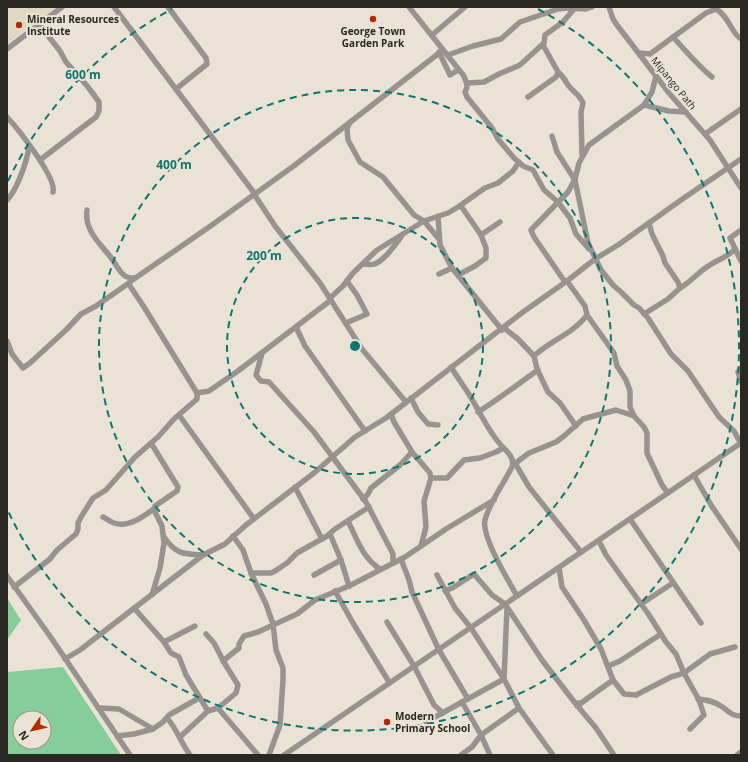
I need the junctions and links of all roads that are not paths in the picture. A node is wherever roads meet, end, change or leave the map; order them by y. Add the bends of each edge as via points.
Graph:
1 (62, 7) edge
2 (114, 7) edge
3 (168, 7) edge
4 (409, 7) edge
5 (465, 7) edge
6 (592, 7) edge
7 (609, 7) edge
8 (564, 8) edge
9 (574, 9) junction
10 (39, 24) junction
11 (432, 35) junction
12 (673, 37) junction
13 (741, 39) edge
14 (543, 45) junction
15 (7, 49) edge
16 (441, 51) junction
17 (639, 53) junction
18 (448, 55) junction
19 (458, 70) junction
20 (558, 72) junction
21 (656, 76) junction
22 (712, 77) dead end
23 (467, 83) junction
24 (176, 89) junction
25 (528, 97) dead end
26 (644, 104) junction
27 (741, 109) edge
28 (686, 112) junction
29 (7, 118) edge
30 (350, 122) junction
31 (705, 134) junction
32 (552, 136) dead end
33 (29, 147) junction
34 (582, 156) junction
35 (741, 159) edge
36 (40, 160) junction
37 (519, 162) junction
38 (728, 168) junction
39 (575, 179) junction
40 (741, 188) edge
41 (53, 192) dead end
42 (255, 194) junction
43 (7, 200) edge
44 (558, 202) junction
45 (461, 206) junction
46 (87, 210) dead end
47 (438, 216) junction
48 (424, 221) junction
49 (500, 222) dead end
50 (649, 223) junction
51 (741, 230) edge
52 (402, 235) junction
53 (481, 236) junction
54 (439, 239) junction
55 (735, 249) junction
56 (592, 252) junction
57 (369, 258) junction
58 (595, 259) junction
59 (741, 261) edge
60 (364, 264) junction
61 (374, 264) junction
62 (452, 268) junction
63 (439, 274) dead end
64 (458, 275) junction
65 (134, 278) junction
66 (347, 281) junction
67 (566, 282) junction
68 (129, 283) junction
69 (680, 288) junction
70 (330, 299) junction
71 (644, 314) junction
72 (587, 315) junction
73 (346, 323) junction
74 (296, 327) junction
75 (503, 329) junction
76 (7, 341) edge
77 (262, 353) junction
78 (534, 356) junction
79 (451, 367) junction
80 (741, 368) edge
81 (538, 370) junction
82 (741, 382) edge
83 (197, 393) junction
84 (409, 400) junction
85 (478, 412) junction
86 (391, 414) junction
87 (179, 415) junction
88 (634, 416) junction
89 (438, 425) dead end
90 (576, 426) junction
91 (365, 431) junction
92 (151, 443) junction
93 (741, 443) edge
94 (503, 448) junction
95 (412, 452) junction
96 (333, 458) junction
97 (514, 464) junction
98 (694, 475) junction
99 (431, 478) junction
100 (295, 488) junction
101 (668, 493) junction
102 (363, 498) junction
103 (494, 500) junction
104 (369, 507) junction
105 (155, 508) junction
106 (104, 517) dead end
107 (254, 519) junction
108 (630, 519) junction
109 (348, 520) junction
110 (330, 534) junction
111 (233, 536) junction
112 (164, 537) junction
113 (322, 540) junction
114 (599, 541) junction
115 (420, 546) junction
116 (741, 549) edge
117 (581, 552) junction
118 (203, 555) junction
119 (401, 559) junction
120 (341, 560) junction
121 (392, 562) junction
122 (559, 568) junction
123 (380, 569) junction
124 (252, 573) junction
125 (314, 575) dead end
126 (436, 575) dead end
127 (7, 576) edge
128 (673, 583) junction
129 (349, 586) junction
130 (14, 587) junction
131 (335, 591) junction
132 (446, 591) junction
133 (152, 595) junction
134 (517, 596) junction
135 (641, 604) junction
136 (506, 606) junction
137 (134, 608) junction
138 (388, 622) dead end
139 (701, 623) dead end
140 (273, 624) junction
141 (195, 626) dead end
142 (470, 628) junction
143 (206, 634) dead end
144 (661, 634) junction
145 (164, 642) junction
146 (735, 647) dead end
147 (440, 650) junction
148 (65, 659) junction
149 (223, 661) junction
150 (414, 666) junction
151 (608, 666) junction
152 (684, 674) junction
153 (504, 679) junction
154 (613, 680) junction
155 (390, 682) junction
156 (199, 698) junction
157 (468, 699) junction
158 (698, 699) junction
159 (462, 702) junction
160 (578, 704) junction
161 (98, 708) junction
162 (218, 708) junction
163 (519, 708) junction
164 (208, 711) junction
165 (443, 713) junction
166 (741, 716) edge
167 (167, 718) junction
168 (426, 722) dead end
169 (153, 729) junction
170 (690, 729) dead end
171 (482, 735) junction
172 (117, 736) junction
173 (180, 736) junction
174 (741, 752) edge
175 (130, 755) edge
176 (190, 755) edge
177 (258, 755) edge
178 (269, 755) edge
179 (284, 755) edge
180 (462, 755) edge
181 (490, 755) edge
182 (553, 755) edge
183 (614, 755) edge
184 (737, 755) edge

1 - 10 street
2 - 24 street
3 - 24 street via 206,58 207,64
4 - 11 street
5 - 11 street
6 - 9 street via 586,10
7 - 17 street, Mipango Path via 613,19
8 - 9 street
8 - 18 street via 520,22 501,39
9 - 14 street via 563,22 545,35
10 - 15 street
10 - 36 street via 66,62 88,87 98,102 99,112
11 - 16 street
12 - 13 street via 706,13 716,9 729,21
12 - 17 street via 650,54
12 - 22 street
14 - 20 street
14 - 23 street via 520,65 484,82
16 - 18 street
16 - 19 street via 450,75
16 - 30 street
17 - 21 street, Mipango Path
18 - 19 street
19 - 23 street
20 - 25 street via 556,78
20 - 34 street via 583,103
21 - 26 street via 652,92
21 - 28 street, Mipango Path
23 - 37 street via 467,97 498,139
24 - 42 street
26 - 28 street via 669,111
26 - 34 street via 589,145
27 - 31 street
28 - 31 street, Mipango Path
29 - 33 street
30 - 42 street
30 - 48 street via 347,129 348,140 360,162 383,177 414,215
31 - 38 street, Mipango Path
32 - 39 street via 557,152
33 - 36 street
33 - 43 street via 13,194
34 - 39 street
35 - 38 street
36 - 41 street via 54,184
37 - 44 street via 533,170 544,190
37 - 45 street via 498,183 485,188
38 - 40 street, Mipango Path
38 - 50 street
39 - 44 street via 568,192
39 - 56 street
42 - 65 street
42 - 70 street via 275,226 304,261
44 - 56 street via 570,218 576,234
44 - 67 street via 531,230
45 - 47 street
45 - 53 street
46 - 65 street via 86,218 95,239 126,277
47 - 48 street
47 - 54 street
48 - 52 street
48 - 54 street
49 - 53 street
50 - 58 street
50 - 69 street via 665,263
51 - 55 street via 730,238
52 - 57 street via 382,246
52 - 61 street via 392,249
53 - 64 street via 486,248 486,258
54 - 62 street
55 - 59 street
55 - 69 street
56 - 58 street
57 - 60 street
57 - 61 street
58 - 67 street
58 - 71 street via 613,285
60 - 61 street
60 - 66 street
62 - 63 street
62 - 64 street
64 - 75 street
65 - 68 street
66 - 70 street
66 - 73 street via 367,314
67 - 72 street via 585,306
67 - 75 street
68 - 76 street via 81,314 23,368 12,354
68 - 83 street
69 - 71 street
70 - 73 street
70 - 74 street
71 - 93 street via 671,354 688,371 719,417 734,431
72 - 78 street
72 - 88 street via 614,353 617,366 628,384 629,406
73 - 84 street via 362,349
74 - 77 street
74 - 91 street via 305,346
75 - 78 street via 518,339
75 - 79 street
77 - 83 street via 209,391
77 - 96 street via 256,375 261,381 269,382 314,432
78 - 81 street
79 - 84 street
79 - 85 street
80 - 82 street via 738,372
81 - 85 street
81 - 90 street via 548,392 560,403
83 - 87 street via 196,401
84 - 86 street
84 - 89 street via 428,424
85 - 94 street
86 - 91 street
86 - 95 street
87 - 92 street
87 - 107 street
88 - 90 street via 616,410 583,419
88 - 101 street via 646,431 646,452
90 - 97 street via 556,442 529,453
91 - 96 street
92 - 105 street via 178,487 177,491 158,503
92 - 130 street via 106,490 93,498 78,523 76,534 50,559
93 - 98 street
94 - 97 street via 511,456
94 - 99 street via 480,458 464,460 447,478
95 - 99 street
95 - 102 street
96 - 100 street
96 - 102 street
97 - 103 street
97 - 117 street
98 - 101 street
98 - 116 street
99 - 115 street via 424,501 426,526
100 - 107 street
100 - 113 street
101 - 108 street
102 - 104 street
103 - 115 street
103 - 134 street via 485,520 485,529 498,562
104 - 109 street
104 - 121 street via 393,554
105 - 106 street via 130,523 114,523
105 - 112 street
107 - 111 street
108 - 114 street
108 - 128 street
109 - 110 street
109 - 123 street via 360,548 372,564
110 - 113 street
110 - 120 street
111 - 118 street via 225,544
111 - 124 street via 243,550
112 - 118 street via 178,552
112 - 133 street via 161,564
113 - 124 street via 297,552 287,563 271,573
114 - 117 street
114 - 135 street
115 - 119 street
117 - 122 street
118 - 133 street
119 - 121 street
119 - 147 street via 412,592
120 - 125 street
120 - 129 street
121 - 123 street
122 - 134 street
122 - 151 street via 562,587 601,649
123 - 129 street
124 - 140 street
126 - 132 street
127 - 130 street
128 - 135 street
128 - 139 street
129 - 131 street
130 - 148 street
131 - 140 street via 315,600 297,614
131 - 155 street
132 - 136 street via 474,574 492,595
132 - 142 street
133 - 137 street
134 - 136 street
135 - 144 street
136 - 142 street
136 - 153 street
136 - 160 street via 542,660
137 - 145 street
137 - 148 street
138 - 150 street
140 - 149 street via 244,636 239,648
140 - 178 street via 275,646 283,668 283,680 280,725
141 - 145 street
142 - 147 street
142 - 153 street
143 - 149 street
144 - 151 street
144 - 152 street via 676,654
145 - 156 street via 171,653 179,657
146 - 152 street via 710,654
147 - 150 street
147 - 157 street
148 - 161 street
149 - 162 street via 238,685 236,693
150 - 155 street
150 - 165 street via 434,705
151 - 154 street
152 - 154 street via 671,677 636,696 624,694
152 - 158 street
153 - 157 street
153 - 163 street
154 - 160 street
155 - 179 street
156 - 164 street
156 - 167 street
157 - 159 street
158 - 166 street via 710,700 734,716
158 - 170 street via 704,715
159 - 165 street
159 - 171 street
160 - 183 street
161 - 169 street via 119,709
161 - 172 street
162 - 164 street
162 - 177 street
163 - 171 street
163 - 182 street
164 - 173 street
165 - 168 street
167 - 169 street
167 - 173 street
169 - 172 street
171 - 180 street
171 - 181 street
172 - 175 street
173 - 176 street
174 - 184 street

